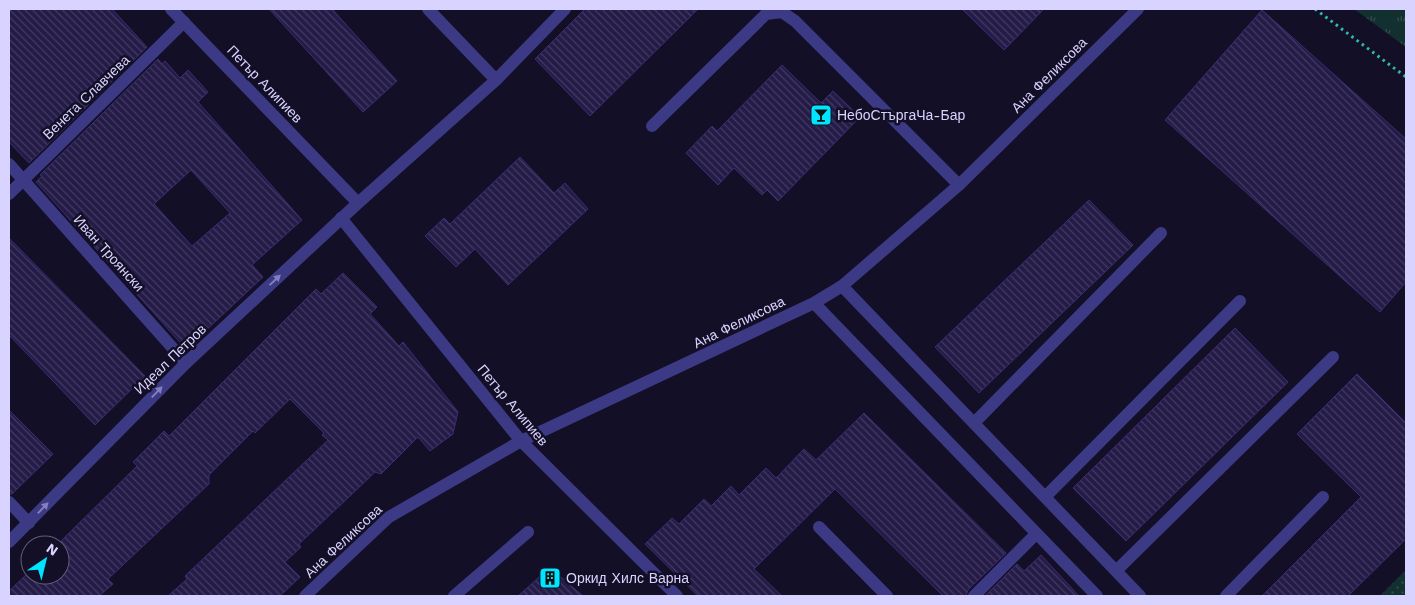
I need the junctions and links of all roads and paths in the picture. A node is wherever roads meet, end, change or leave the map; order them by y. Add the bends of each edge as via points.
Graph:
1 (170, 9) edge
2 (428, 9) edge
3 (565, 9) edge
4 (1138, 9) edge
5 (1315, 9) edge
6 (184, 22) junction
7 (1406, 77) edge
8 (496, 80) junction
9 (652, 126) dead end
10 (9, 164) edge
11 (23, 180) junction
12 (959, 186) junction
13 (9, 194) edge
14 (358, 203) junction
15 (341, 218) junction
16 (1161, 233) dead end
17 (842, 286) junction
18 (1240, 301) dead end
19 (814, 303) junction
20 (1333, 356) dead end
21 (186, 363) junction
22 (974, 423) junction
23 (521, 441) junction
24 (1045, 497) junction
25 (1323, 497) dead end
26 (9, 502) edge
27 (29, 523) junction
28 (819, 527) dead end
29 (528, 532) dead end
30 (1036, 534) junction
31 (9, 542) edge
32 (1116, 571) junction
33 (305, 596) edge
34 (454, 596) edge
35 (677, 596) edge
36 (887, 596) edge
37 (974, 596) edge
38 (1097, 596) edge
39 (1140, 596) edge
40 (1226, 596) edge

1 - 6 street, Петър Алипиев
2 - 8 street
3 - 8 street, Идеал Петров
4 - 12 street, Ана Феликсова
5 - 7 path
6 - 11 street, Венета Славчева
6 - 14 street, Петър Алипиев
8 - 14 street, Идеал Петров
9 - 12 street via 766,14 782,12 795,21
10 - 11 street, Иван Троянски
11 - 13 street, Венета Славчева
11 - 21 street, Иван Троянски
12 - 17 street, Ана Феликсова
14 - 15 street, Идеал Петров
21 -> 15 street, Идеал Петров
15 - 23 street, Петър Алипиев
16 - 22 street
17 - 19 street, Ана Феликсова
17 - 22 street
18 - 24 street
19 - 23 street, Ана Феликсова
19 - 30 street
20 - 32 street
27 -> 21 street, Идеал Петров
22 - 24 street
23 - 33 street, Ана Феликсова via 389,517
23 - 35 street, Петър Алипиев
24 - 32 street
25 - 40 street
26 - 27 street
27 - 31 street, Идеал Петров
28 - 36 street
29 - 34 street
30 - 37 street
30 - 38 street
32 - 39 street

